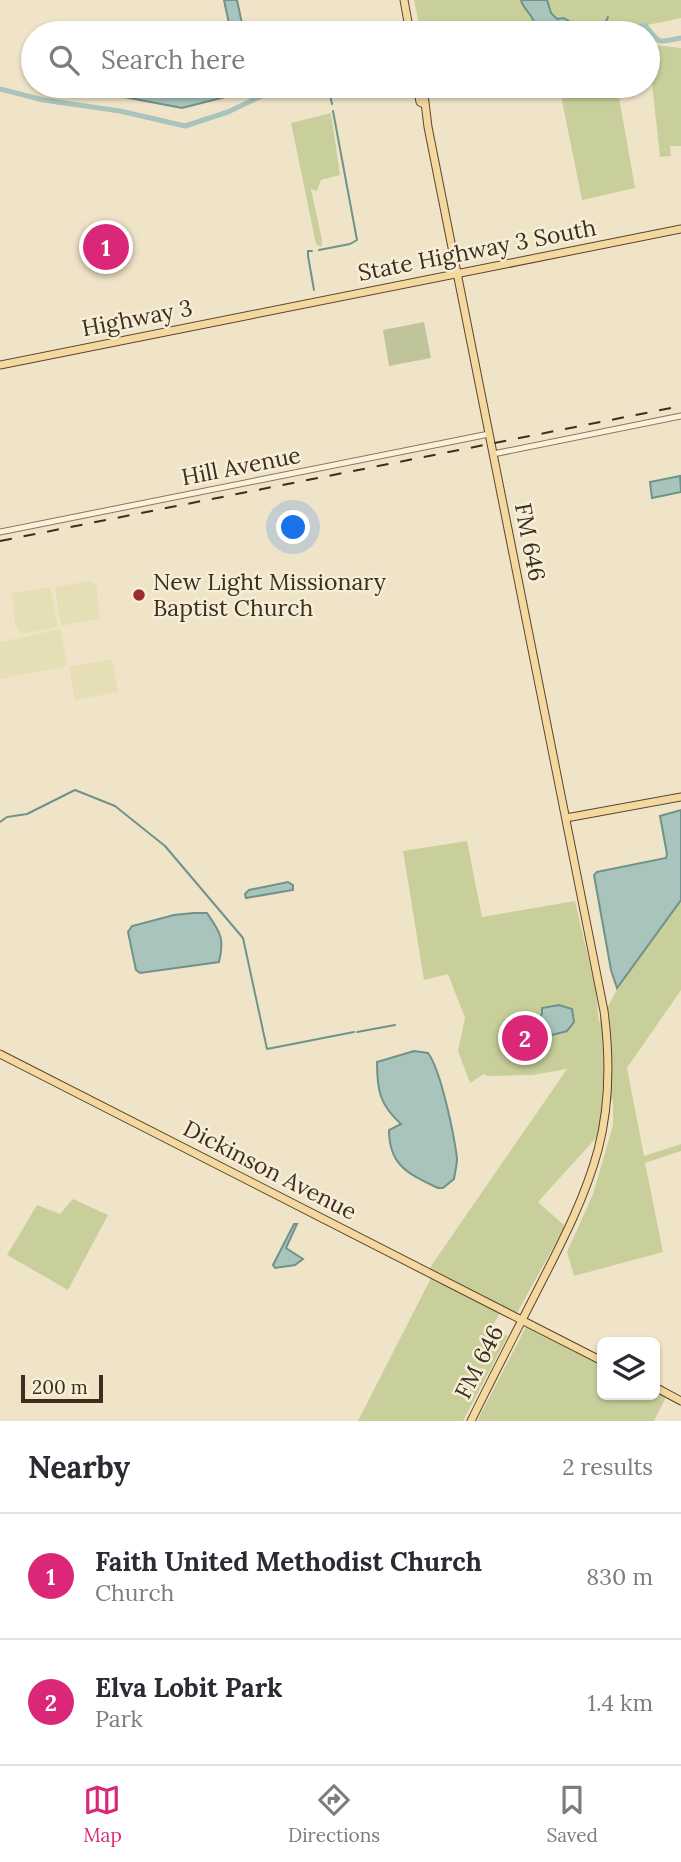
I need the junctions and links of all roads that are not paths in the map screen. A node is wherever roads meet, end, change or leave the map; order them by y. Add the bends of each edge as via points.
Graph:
1 (404, 0) edge
2 (408, 21) edge
3 (420, 98) edge
4 (425, 98) edge
5 (424, 104) junction
6 (681, 229) edge
7 (457, 274) junction
8 (281, 308) joint
9 (0, 365) edge
10 (681, 416) edge
11 (489, 434) junction
12 (493, 454) junction
13 (0, 531) edge
14 (681, 797) edge
15 (566, 818) junction
16 (0, 1054) edge
17 (522, 1320) junction
18 (597, 1358) edge
19 (660, 1390) edge
20 (681, 1401) edge
21 (471, 1421) edge

1 - 2 main road
3 - 5 main road, FM 646
4 - 5 main road
5 - 7 main road, FM 646
6 - 7 main road, State Highway 3 South
7 - 8 main road, State Highway 3 South
7 - 11 main road, FM 646 / FM 646
8 - 9 main road, Highway 3
10 - 12 street
11 - 12 main road, FM 646 / FM 646
11 - 13 street, Hill Avenue
12 - 15 main road, FM 646 / FM 646
14 - 15 main road
15 - 17 main road, FM 646 via 604,1011 608,1043 605,1111 589,1180
16 - 17 main road, Dickinson Avenue
17 - 18 main road, Dickinson Avenue
17 - 21 main road, FM 646 / FM 646
19 - 20 main road

